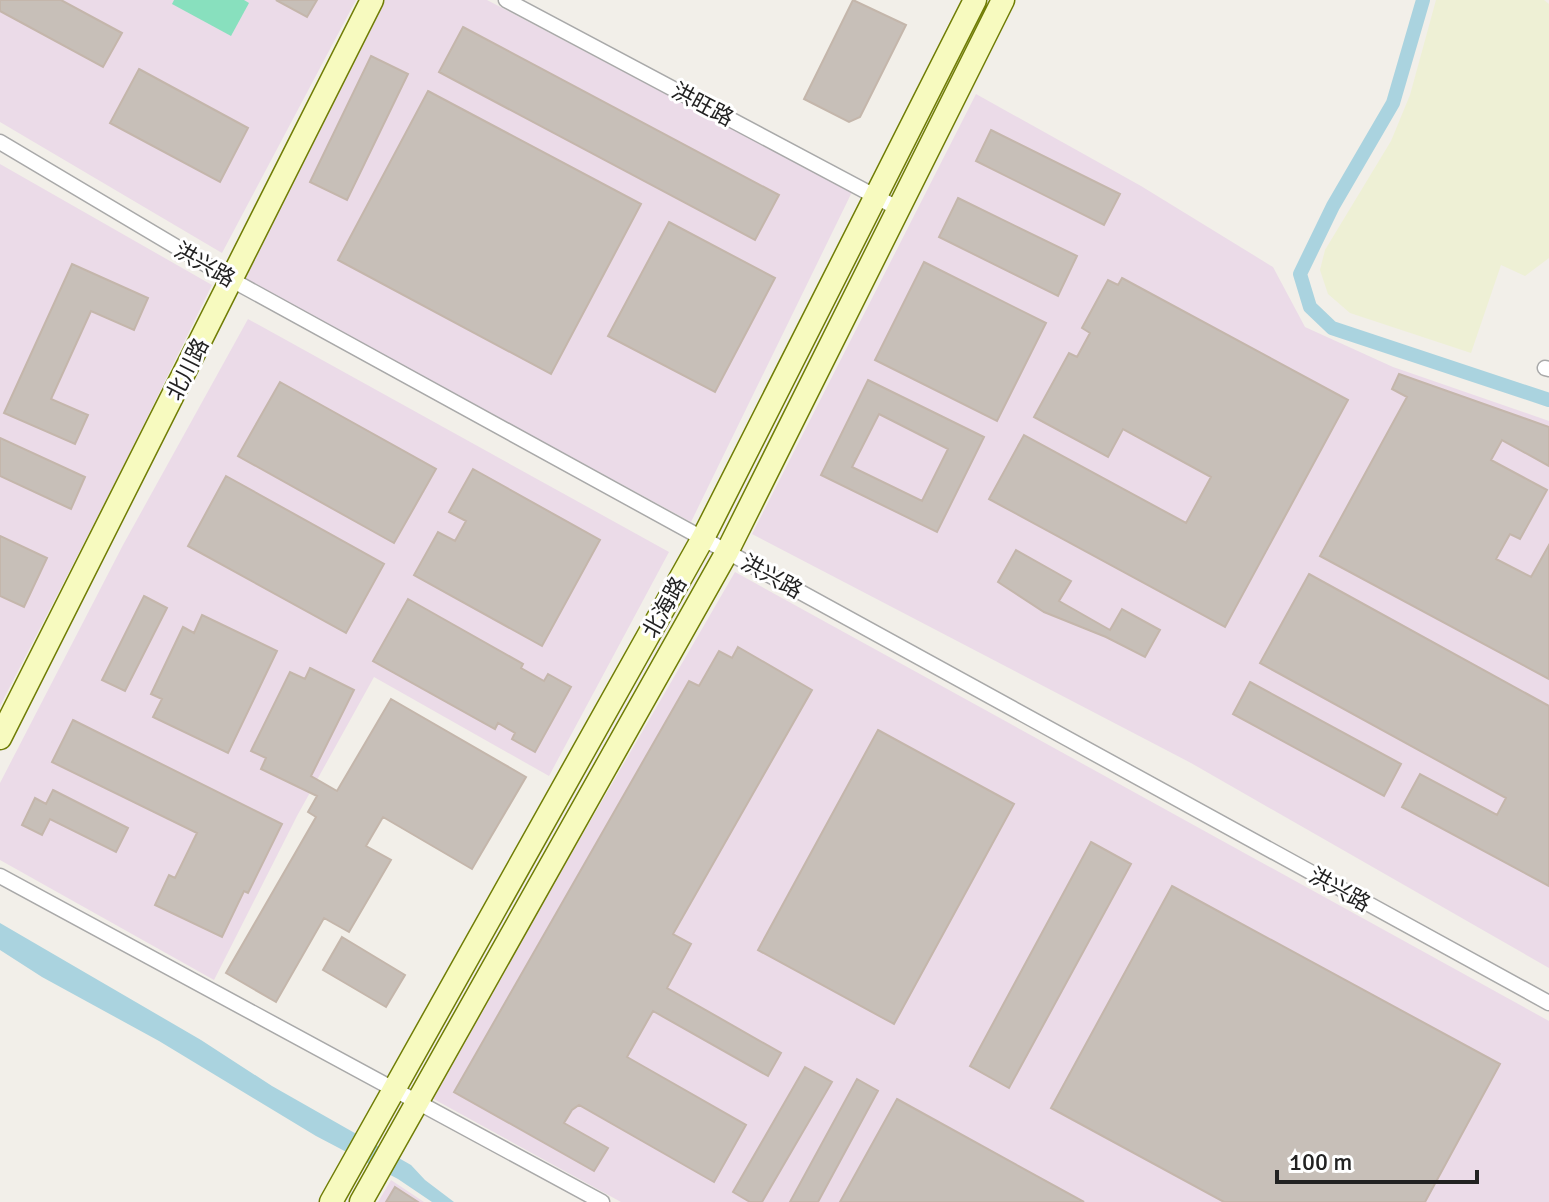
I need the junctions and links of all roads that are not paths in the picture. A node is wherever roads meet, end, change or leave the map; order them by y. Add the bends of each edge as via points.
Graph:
1 (372, 0) edge
2 (506, 0) edge
3 (975, 0) edge
4 (1003, 0) edge
5 (0, 142) edge
6 (876, 195) junction
7 (899, 209) junction
8 (232, 280) junction
9 (703, 538) junction
10 (727, 552) junction
11 (0, 738) edge
12 (0, 876) edge
13 (1549, 1003) edge
14 (395, 1088) junction
15 (419, 1101) junction
16 (331, 1202) edge
17 (361, 1202) edge
18 (602, 1202) edge

1 - 8 street, 北川路
2 - 6 street, 洪旺路
3 - 6 street, 北海路
4 - 7 street, 北海路
5 - 8 street, 洪兴路
6 - 7 street, 洪旺路
6 - 9 street, 北海路
7 - 10 street, 北海路
8 - 9 street, 洪兴路
8 - 11 street, 北川路
9 - 10 street, 洪兴路
9 - 14 street, 北海路
10 - 13 street, 洪兴路
10 - 15 street, 北海路
12 - 14 street
14 - 15 street
14 - 16 street, 北海路
15 - 17 street, 北海路
15 - 18 street

